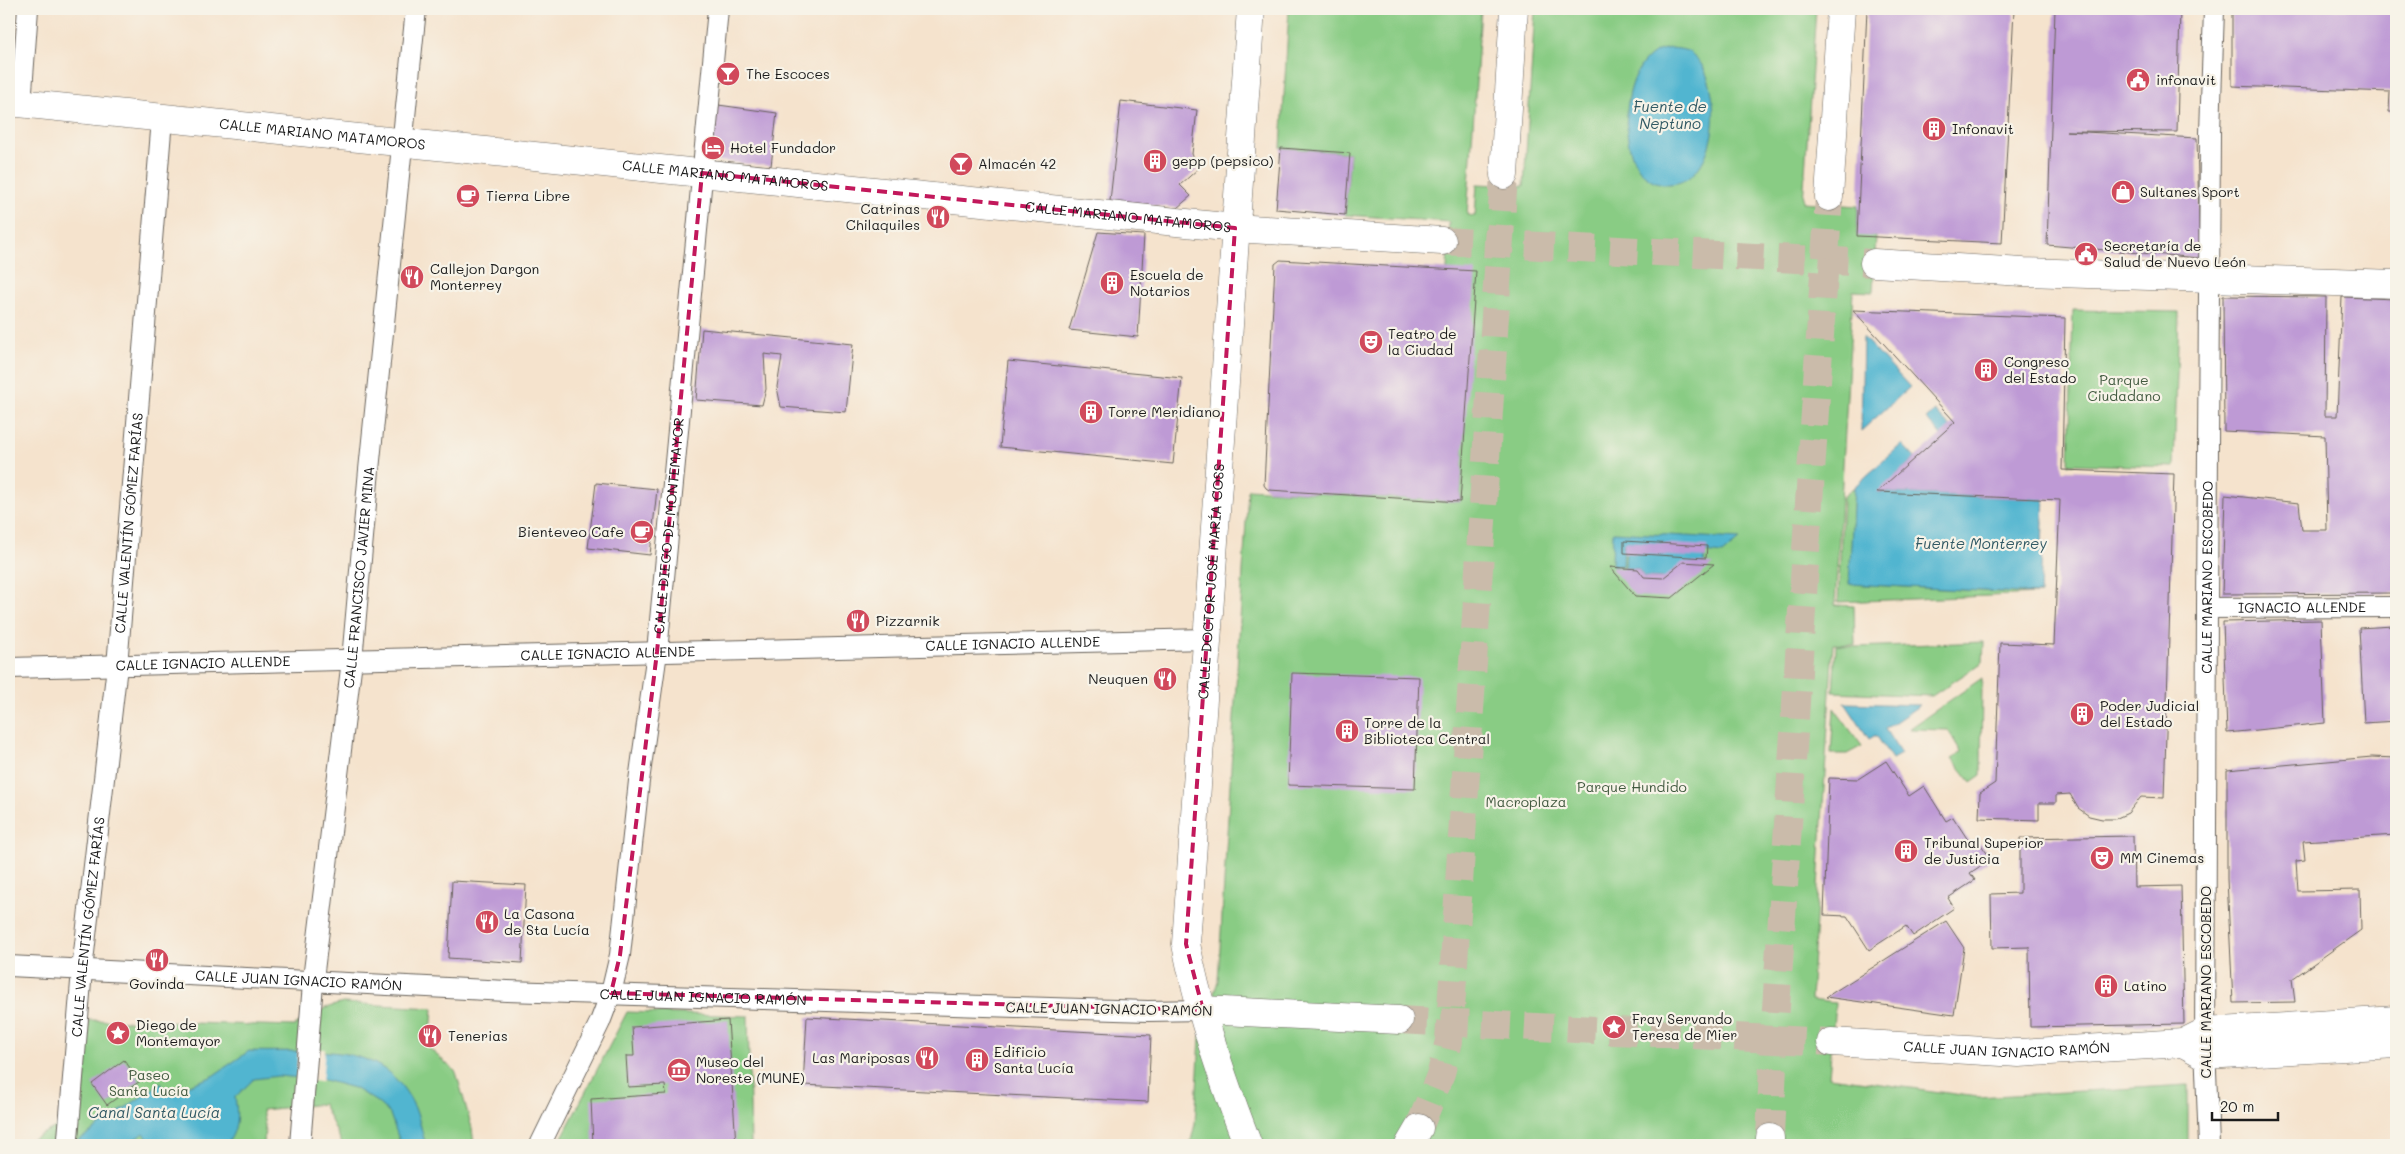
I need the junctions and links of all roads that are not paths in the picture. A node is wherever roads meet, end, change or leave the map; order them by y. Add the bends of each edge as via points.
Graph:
1 (28, 9) edge
2 (416, 9) edge
3 (718, 9) edge
4 (1251, 9) edge
5 (1514, 9) edge
6 (1840, 9) edge
7 (2214, 9) edge
8 (15, 103) edge
9 (162, 118) junction
10 (402, 141) junction
11 (702, 173) junction
12 (1504, 175) tunnel mouth
13 (1829, 197) tunnel mouth
14 (1235, 228) junction
15 (1442, 241) tunnel mouth
16 (1874, 263) tunnel mouth
17 (2209, 277) junction
18 (2396, 284) edge
19 (2206, 608) junction
20 (2396, 608) edge
21 (1206, 638) junction
22 (657, 652) junction
23 (352, 660) junction
24 (117, 666) junction
25 (9, 668) edge
26 (9, 966) edge
27 (82, 970) junction
28 (313, 980) junction
29 (611, 993) junction
30 (1203, 1010) junction
31 (1399, 1020) tunnel mouth
32 (2396, 1020) edge
33 (1831, 1042) tunnel mouth
34 (2198, 1043) junction
35 (2396, 1044) edge
36 (68, 1138) dead end
37 (300, 1145) edge
38 (540, 1145) edge
39 (1248, 1145) edge
40 (2209, 1145) edge

1 - 8 street
2 - 10 street, CALLE FRANCISCO JAVIER MINA
3 - 11 street, CALLE DIEGO DE MONTEMAYOR
4 - 14 street, CALLE DOCTOR JOSÉ MARÍA COSS
5 - 12 street
6 - 13 street
7 - 17 street, CALLE MARIANO ESCOBEDO
8 - 9 street, CALLE MARIANO MATAMOROS
9 - 10 street, CALLE MARIANO MATAMOROS
9 - 24 street, CALLE VALENTÍN GÓMEZ FARÍAS
10 - 11 street, CALLE MARIANO MATAMOROS
10 - 23 street, CALLE FRANCISCO JAVIER MINA
11 - 14 street, CALLE MARIANO MATAMOROS
11 - 22 street, CALLE DIEGO DE MONTEMAYOR
14 - 15 street, CALLE MARIANO MATAMOROS
14 - 21 street, CALLE DOCTOR JOSÉ MARÍA COSS
16 - 17 street via 2023,272
17 - 18 street
17 - 19 street, CALLE MARIANO ESCOBEDO
19 - 20 street, IGNACIO ALLENDE
19 - 34 street, CALLE MARIANO ESCOBEDO
21 - 22 street, CALLE IGNACIO ALLENDE
21 - 30 street, CALLE DOCTOR JOSÉ MARÍA COSS via 1186,944
22 - 23 street, CALLE IGNACIO ALLENDE
22 - 29 street, CALLE DIEGO DE MONTEMAYOR via 620,955
23 - 24 street, CALLE IGNACIO ALLENDE
23 - 28 street, CALLE FRANCISCO JAVIER MINA
24 - 25 street, CALLE IGNACIO ALLENDE
24 - 27 street, CALLE VALENTÍN GÓMEZ FARÍAS
26 - 27 street, CALLE JUAN IGNACIO RAMÓN
27 - 28 street, CALLE JUAN IGNACIO RAMÓN
27 - 36 street, CALLE VALENTÍN GÓMEZ FARÍAS
28 - 29 street, CALLE JUAN IGNACIO RAMÓN via 507,991
28 - 37 street, CALLE FRANCISCO JAVIER MINA
29 - 30 street, CALLE JUAN IGNACIO RAMÓN via 785,1001
29 - 38 street, CALLE DIEGO DE MONTEMAYOR
30 - 31 street, CALLE JUAN IGNACIO RAMÓN
30 - 39 street, CALLE DOCTOR JOSÉ MARÍA COSS
32 - 34 street, CALLE JUAN IGNACIO RAMÓN
33 - 34 street, CALLE JUAN IGNACIO RAMÓN via 2020,1054
34 - 35 street, CALLE JUAN IGNACIO RAMÓN
34 - 40 street, CALLE MARIANO ESCOBEDO

